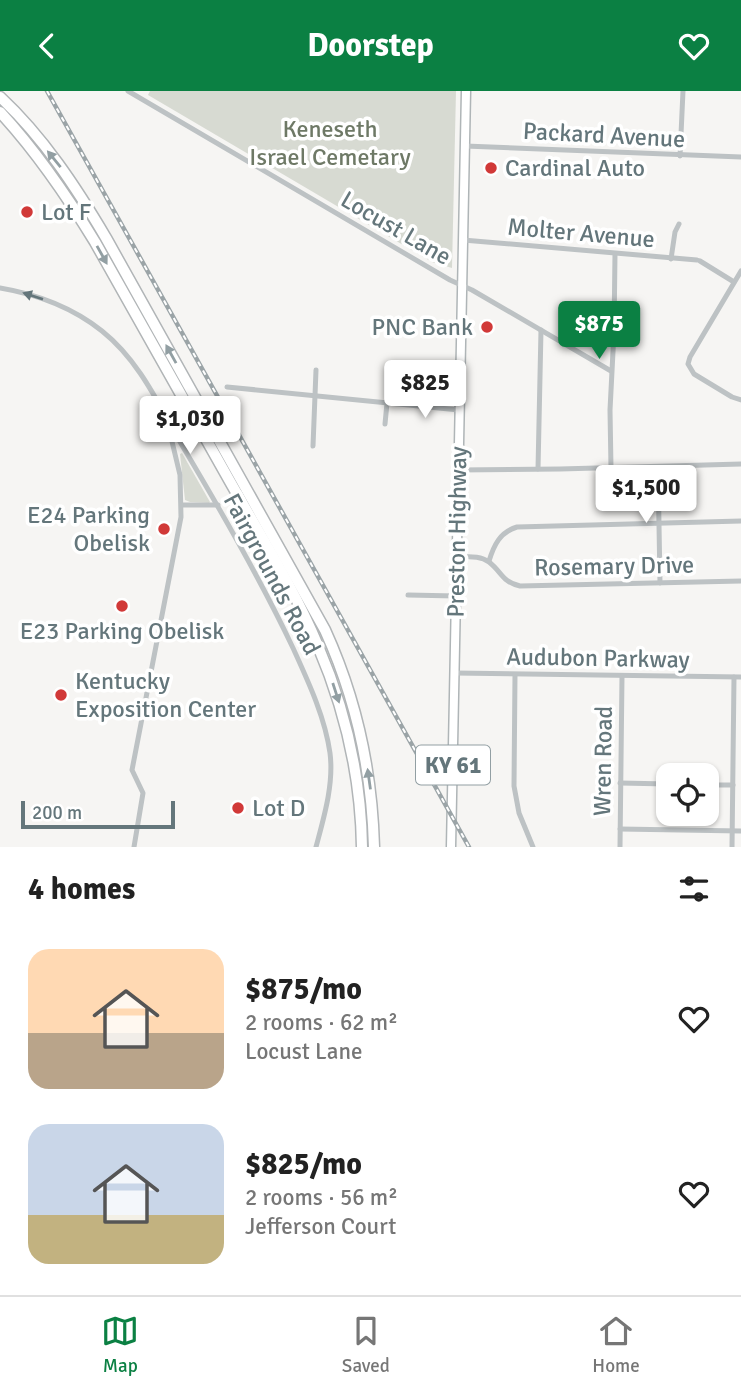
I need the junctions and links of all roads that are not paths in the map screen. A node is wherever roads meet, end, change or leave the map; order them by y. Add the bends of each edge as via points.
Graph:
1 (128, 91) edge
2 (466, 91) edge
3 (683, 91) edge
4 (0, 97) edge
5 (3, 116) edge
6 (465, 146) junction
7 (680, 156) junction
8 (741, 157) edge
9 (679, 224) dead end
10 (463, 240) junction
11 (615, 254) junction
12 (671, 259) junction
13 (741, 271) edge
14 (734, 282) junction
15 (462, 285) junction
16 (0, 288) edge
17 (541, 330) junction
18 (316, 370) dead end
19 (611, 371) junction
20 (227, 387) dead end
21 (314, 395) junction
22 (741, 400) edge
23 (387, 403) junction
24 (459, 410) junction
25 (164, 414) junction
26 (385, 424) dead end
27 (313, 446) dead end
28 (741, 464) edge
29 (658, 467) junction
30 (611, 468) junction
31 (538, 469) junction
32 (458, 470) junction
33 (182, 505) junction
34 (218, 505) junction
35 (741, 521) edge
36 (659, 523) junction
37 (457, 557) junction
38 (489, 561) junction
39 (741, 581) edge
40 (660, 583) junction
41 (408, 595) dead end
42 (456, 596) junction
43 (454, 673) junction
44 (515, 675) junction
45 (622, 676) junction
46 (738, 677) edge
47 (621, 783) junction
48 (656, 784) edge
49 (719, 785) edge
50 (733, 785) junction
51 (620, 829) junction
52 (732, 830) junction
53 (741, 831) edge
54 (134, 847) edge
55 (318, 847) edge
56 (362, 847) edge
57 (374, 847) edge
58 (451, 847) edge
59 (533, 847) edge
60 (620, 847) edge
61 (732, 847) edge

1 - 15 street, Locust Lane
2 - 6 main road, Preston Highway / KY 61
3 - 7 street
57 -> 4 highway via 362,740 325,630 106,238 62,169
5 -> 56 highway via 65,194 95,242 310,627 347,731
6 - 7 street, Packard Avenue
6 - 10 main road, Preston Highway / KY 61
7 - 8 street, Packard Avenue
9 - 12 street
10 - 11 street, Molter Avenue
10 - 15 main road, Preston Highway / KY 61
11 - 12 street, Molter Avenue
11 - 19 street
12 - 14 street, Molter Avenue via 698,261
13 - 14 street
14 - 22 street via 688,364 694,374
15 - 17 street, Locust Lane
15 - 24 main road, Preston Highway / KY 61
25 -> 16 street, Fairgrounds Road via 141,373 102,331 52,303
17 - 19 street, Locust Lane
17 - 31 street
18 - 21 street
19 - 30 street
20 - 21 street
21 - 23 street
21 - 27 street
23 - 24 street
23 - 26 street
24 - 32 main road, Preston Highway / KY 61
25 - 33 street via 177,458
25 - 34 street, Fairgrounds Road
28 - 29 street
29 - 30 street
29 - 36 street
30 - 31 street
31 - 32 street
32 - 37 main road, Preston Highway / KY 61
33 - 34 street
33 - 54 street via 132,770 143,793
34 - 55 street, Fairgrounds Road via 282,624 326,734 330,778
35 - 36 street
36 - 38 street via 517,527 500,537
36 - 40 street
37 - 38 street
37 - 42 main road, Preston Highway / KY 61
38 - 40 street, Rosemary Drive via 505,580 520,586
39 - 40 street, Rosemary Drive
41 - 42 street
42 - 43 main road, Preston Highway / KY 61
43 - 44 street, Audubon Parkway
43 - 58 main road, Preston Highway / KY 61
44 - 45 street, Audubon Parkway
44 - 59 street via 514,786
45 - 46 street, Audubon Parkway
45 - 47 street, Wren Road
46 - 50 street
47 - 48 street
47 - 51 street, Wren Road
49 - 50 street
50 - 52 street
51 - 52 street
51 - 60 street, Wren Road
52 - 53 street
52 - 61 street

